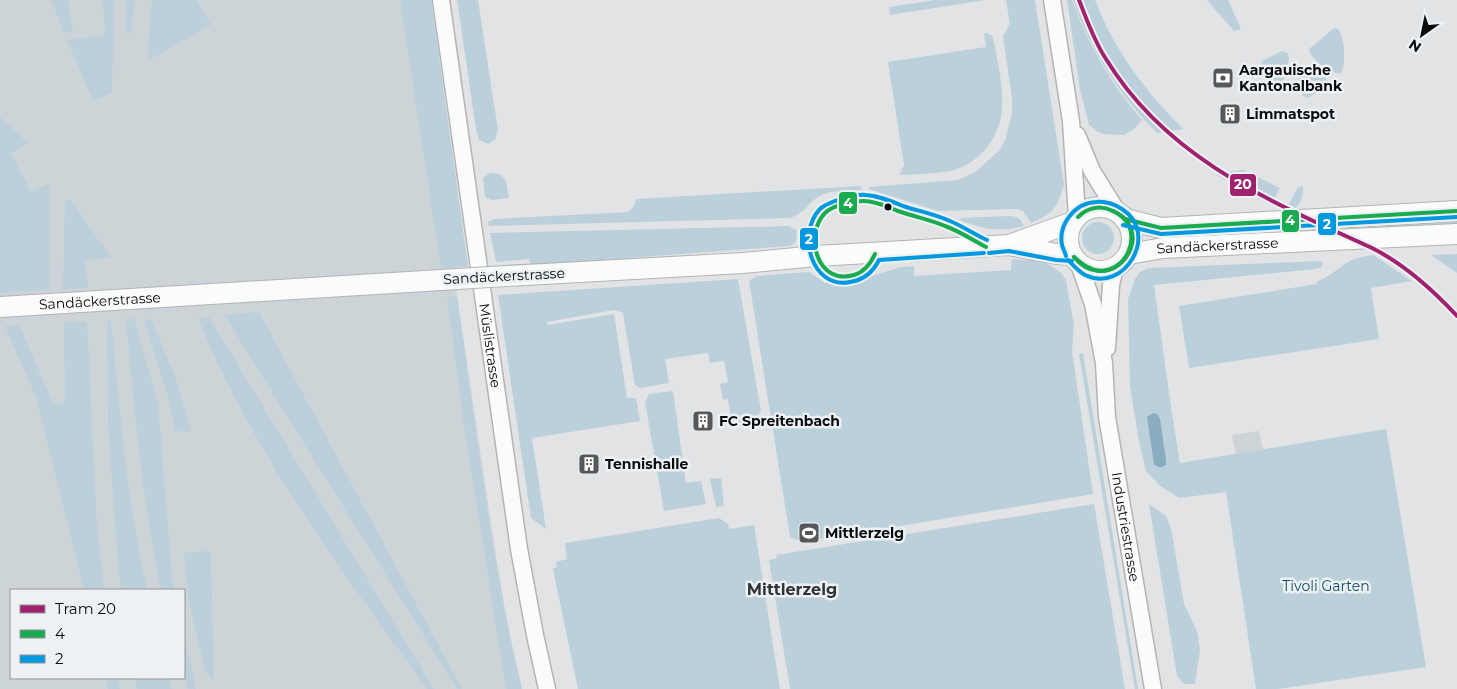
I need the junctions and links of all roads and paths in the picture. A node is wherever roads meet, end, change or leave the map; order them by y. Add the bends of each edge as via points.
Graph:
1 (441, 0) edge
2 (1052, 0) edge
3 (1071, 121) junction
4 (1457, 211) edge
5 (1122, 216) junction
6 (1337, 218) junction
7 (1075, 219) junction
8 (1457, 234) edge
9 (1312, 240) junction
10 (1009, 245) junction
11 (1075, 260) junction
12 (1122, 261) junction
13 (0, 307) edge
14 (1104, 363) junction
15 (547, 689) edge
16 (1153, 689) edge

1 - 15 street, Müslistrasse via 519,549
2 - 3 street
3 - 5 street via 1092,172
3 - 7 street
4 - 6 street, Sandäckerstrasse
5 - 6 street, Sandäckerstrasse via 1161,228
5 - 7 street via 1110,209 1092,208
5 - 12 street via 1130,227 1132,245
6 - 9 street via 1328,232
7 - 10 street, Sandäckerstrasse
7 - 11 street via 1068,232 1068,244
8 - 9 street, Sandäckerstrasse
9 - 12 street, Sandäckerstrasse via 1162,248
10 - 11 street, Sandäckerstrasse
10 - 13 street, Sandäckerstrasse, bridge
11 - 12 street via 1096,271 1106,271
11 - 14 street, Industriestrasse via 1093,304
12 - 14 street, Industriestrasse via 1111,285
14 - 16 street, Industriestrasse via 1107,417

